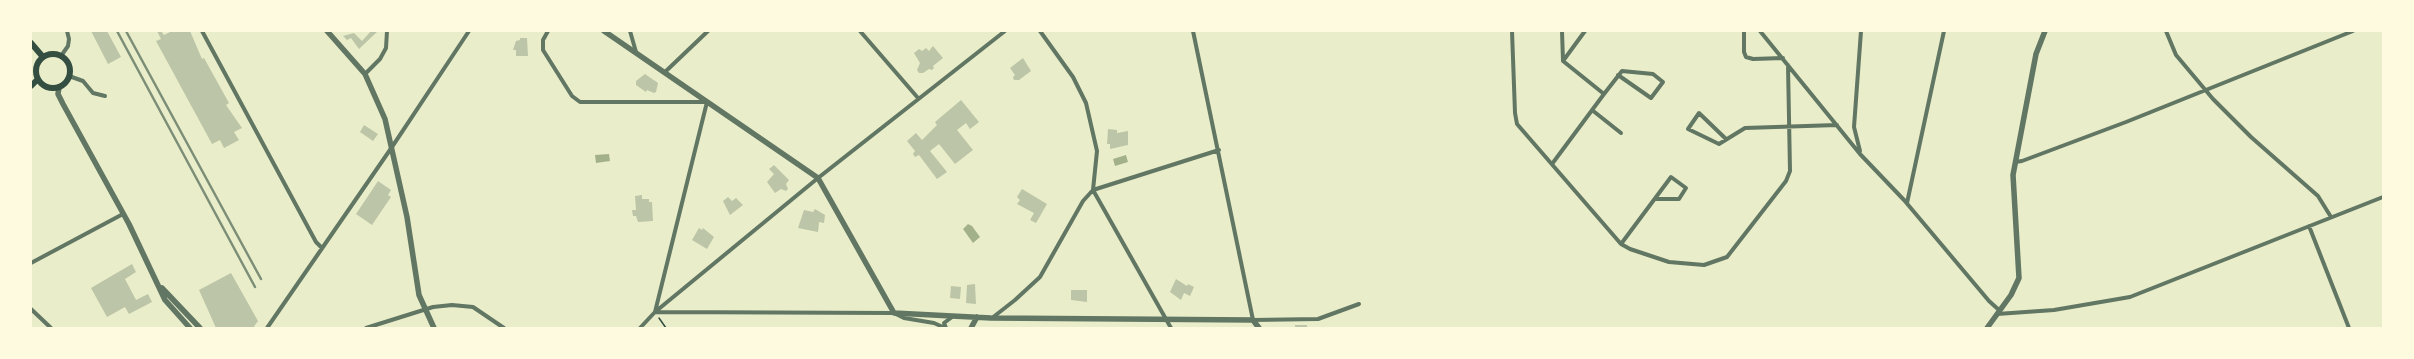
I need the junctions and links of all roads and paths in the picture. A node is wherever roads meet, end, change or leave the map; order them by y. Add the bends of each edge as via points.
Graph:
1 (67, 31) edge
2 (202, 31) edge
3 (327, 31) edge
4 (387, 31) edge
5 (469, 31) edge
6 (548, 31) edge
7 (604, 31) edge
8 (630, 31) edge
9 (708, 31) edge
10 (860, 31) edge
11 (1005, 31) edge
12 (1040, 31) edge
13 (1193, 31) edge
14 (1512, 31) edge
15 (1562, 31) edge
16 (1585, 31) edge
17 (1744, 31) edge
18 (1760, 31) edge
19 (1861, 31) edge
20 (1944, 31) edge
21 (2045, 31) edge
22 (2166, 31) edge
23 (2353, 31) edge
24 (31, 43) edge
25 (636, 52) junction
26 (61, 56) junction
27 (43, 57) junction
28 (1783, 58) junction
29 (1563, 61) junction
30 (1788, 65) junction
31 (665, 72) junction
32 (365, 74) junction
33 (1618, 75) junction
34 (69, 76) junction
35 (38, 80) junction
36 (31, 86) edge
37 (59, 87) junction
38 (2205, 89) junction
39 (1604, 94) junction
40 (105, 96) dead end
41 (918, 98) junction
42 (707, 102) junction
43 (1592, 110) junction
44 (1837, 125) junction
45 (1790, 126) junction
46 (1621, 133) dead end
47 (1726, 139) junction
48 (392, 147) junction
49 (1219, 150) junction
50 (1860, 154) junction
51 (2015, 162) junction
52 (1552, 164) junction
53 (818, 178) junction
54 (1093, 190) junction
55 (2383, 197) edge
56 (1656, 199) junction
57 (1907, 203) junction
58 (123, 214) junction
59 (2331, 217) junction
60 (2309, 226) junction
61 (1621, 244) junction
62 (322, 248) junction
63 (31, 263) edge
64 (159, 285) junction
65 (1359, 304) dead end
66 (31, 309) edge
67 (424, 310) junction
68 (655, 312) junction
69 (1998, 312) junction
70 (894, 313) junction
71 (954, 316) junction
72 (977, 317) junction
73 (991, 318) junction
74 (1167, 320) junction
75 (1253, 320) junction
76 (51, 328) edge
77 (190, 328) edge
78 (200, 328) edge
79 (267, 328) edge
80 (366, 328) edge
81 (434, 328) edge
82 (504, 328) edge
83 (640, 328) edge
84 (666, 328) edge
85 (946, 328) edge
86 (971, 328) edge
87 (1171, 328) edge
88 (1259, 328) edge
89 (1987, 328) edge
90 (2349, 328) edge

1 - 26 street via 70,39
2 - 62 street via 316,242
3 - 32 street
4 - 32 street via 386,48 380,60
5 - 48 street
6 - 42 street via 543,40 543,50 572,96 580,102
7 - 25 street
8 - 25 street
9 - 31 street
10 - 41 street
11 - 41 street
12 - 54 street via 1074,77 1086,104 1097,151
13 - 49 street
14 - 52 street via 1516,120
15 - 29 street
16 - 29 street
17 - 28 street via 1746,57
18 - 28 street
19 - 50 street via 1854,127
20 - 57 street
21 - 51 street via 2036,54
22 - 38 street via 2176,55
23 - 38 street
24 - 27 main road
25 - 31 street
26 - 27 main road via 52,54
26 - 34 main road via 69,66
27 - 35 main road via 37,64
28 - 30 street
29 - 39 street
30 - 44 street
30 - 45 street
31 - 42 street
32 - 48 street via 385,119
33 - 33 street via 1622,71 1653,74 1663,82 1651,98
33 - 39 street
34 - 37 main road
34 - 40 street via 83,81 93,93
35 - 36 main road
35 - 37 main road via 49,88
37 - 58 street via 58,94 63,104
38 - 51 street
38 - 59 street via 2251,137 2318,196
39 - 43 street
41 - 53 street
42 - 53 street
42 - 68 street
43 - 46 street
43 - 52 street
44 - 45 street
44 - 50 street
45 - 47 street via 1745,128
45 - 61 street via 1790,171 1786,181 1727,257 1704,265 1669,262
47 - 47 street via 1718,144 1688,128 1699,113
48 - 62 street
48 - 67 street via 407,217 415,275
49 - 54 street
49 - 75 street
50 - 57 street
51 - 69 street via 2013,175 2019,278
52 - 61 street
53 - 68 street
53 - 70 street
54 - 73 street via 1083,201 1040,277
54 - 74 street
55 - 59 street
56 - 56 street via 1671,176 1686,188 1679,199
56 - 61 street
57 - 69 street
58 - 63 street
58 - 64 street
59 - 60 street
60 - 69 street via 2130,297 2054,310
60 - 90 street
62 - 79 street
64 - 77 street via 165,300
64 - 78 street
65 - 75 street via 1318,319
66 - 76 street
67 - 80 street
67 - 81 street
67 - 82 street via 452,305 474,307
68 - 70 street
68 - 83 street
68 - 84 path
69 - 89 street
70 - 71 street
70 - 85 street via 904,318 934,323
71 - 72 street
71 - 85 street via 944,322
72 - 73 street
72 - 86 street
73 - 74 street
74 - 75 street
74 - 87 street
75 - 88 street

